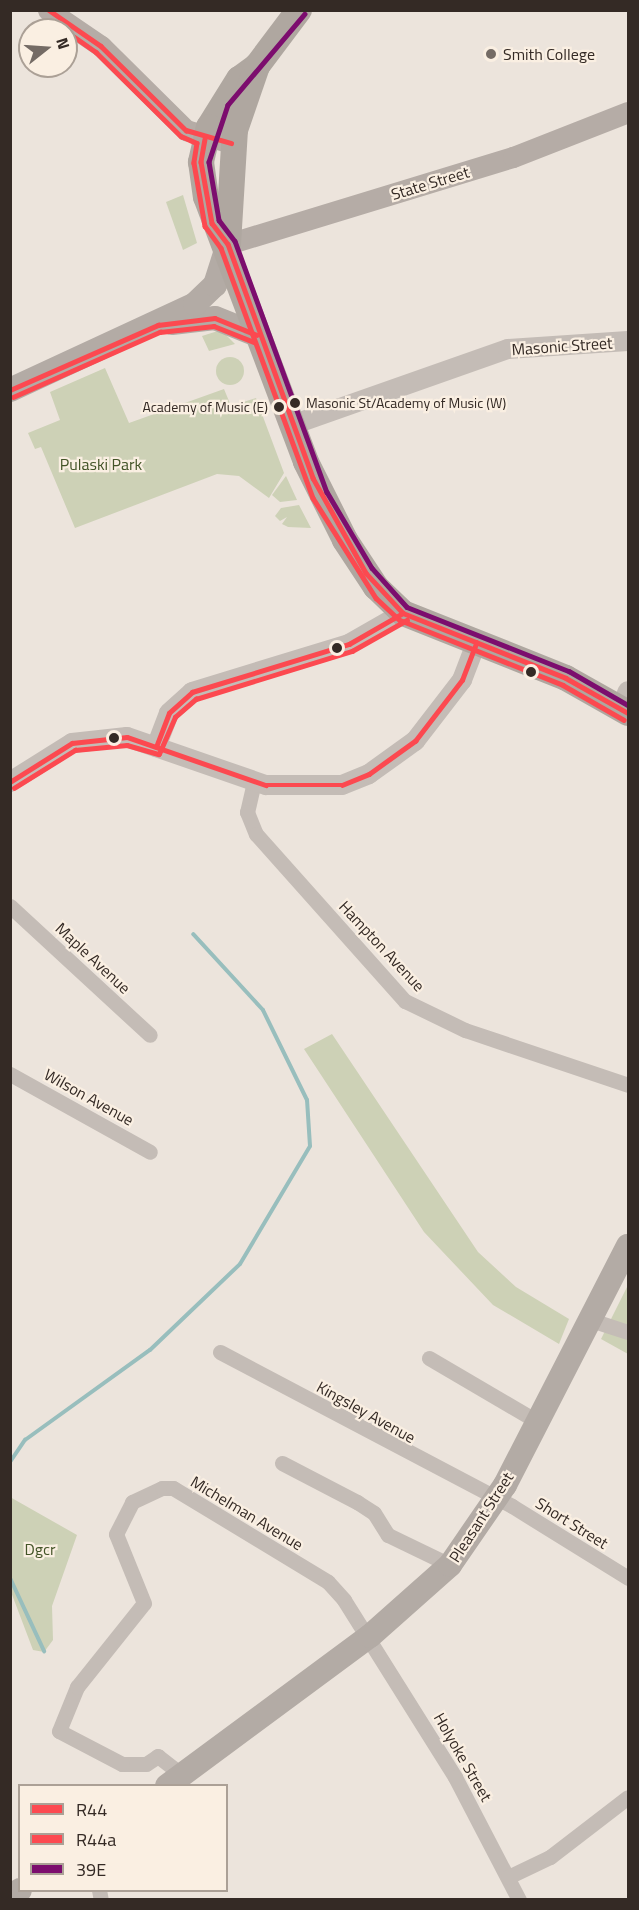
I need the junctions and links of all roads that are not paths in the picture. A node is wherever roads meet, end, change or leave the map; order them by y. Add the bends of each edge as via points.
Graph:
1 (48, 10) edge
2 (299, 10) edge
3 (257, 66) junction
4 (628, 112) edge
5 (205, 139) junction
6 (231, 143) junction
7 (228, 244) junction
8 (158, 325) junction
9 (257, 335) junction
10 (628, 341) edge
11 (10, 390) edge
12 (292, 425) junction
13 (403, 613) junction
14 (476, 643) junction
15 (626, 704) edge
16 (156, 747) junction
17 (10, 782) edge
18 (254, 782) junction
19 (10, 906) edge
20 (150, 1035) dead end
21 (10, 1074) edge
22 (628, 1085) edge
23 (150, 1152) dead end
24 (628, 1246) edge
25 (597, 1323) junction
26 (628, 1332) edge
27 (628, 1344) edge
28 (220, 1352) dead end
29 (429, 1358) dead end
30 (538, 1422) junction
31 (282, 1463) dead end
32 (496, 1500) junction
33 (450, 1565) junction
34 (628, 1578) edge
35 (370, 1636) junction
36 (175, 1780) edge
37 (628, 1797) edge
38 (508, 1877) junction
39 (519, 1899) edge

1 - 5 main road via 101,46 186,130
2 - 3 highway
3 - 5 highway via 239,78 222,101
3 - 6 highway
4 - 7 main road, State Street via 479,168
5 - 6 main road
5 - 7 highway via 201,162 206,197 213,223
6 - 7 highway via 233,218
7 - 8 main road via 209,291
7 - 9 highway
8 - 9 main road via 215,318
8 - 11 main road
9 - 12 highway
10 - 12 street, Masonic Street via 508,349
12 - 13 highway via 345,540 376,587
13 - 14 highway
13 - 16 street via 349,644 192,692 169,713
14 - 15 highway
14 - 18 street via 462,680 435,717 415,741 369,774 319,788
16 - 17 street via 142,738 72,743
16 - 18 street
18 - 22 street, Hampton Avenue via 247,812 256,834 405,1001 465,1030
19 - 20 street, Maple Avenue
21 - 23 street, Wilson Avenue
24 - 25 main road, Pleasant Street
25 - 26 street
25 - 27 street
25 - 30 main road, Pleasant Street
28 - 32 street, Kingsley Avenue
29 - 30 street
30 - 32 main road, Pleasant Street
31 - 33 street via 374,1513 388,1535
32 - 33 main road, Pleasant Street
32 - 34 street, Short Street
33 - 35 main road, Pleasant Street
35 - 36 main road, Pleasant Street
35 - 36 street, Michelman Avenue via 328,1582 173,1488 150,1490 123,1511 116,1534 144,1603 77,1687 59,1731 122,1764 146,1764 158,1756
35 - 38 street, Holyoke Street
37 - 38 street via 550,1857
38 - 39 street, Holyoke Street

